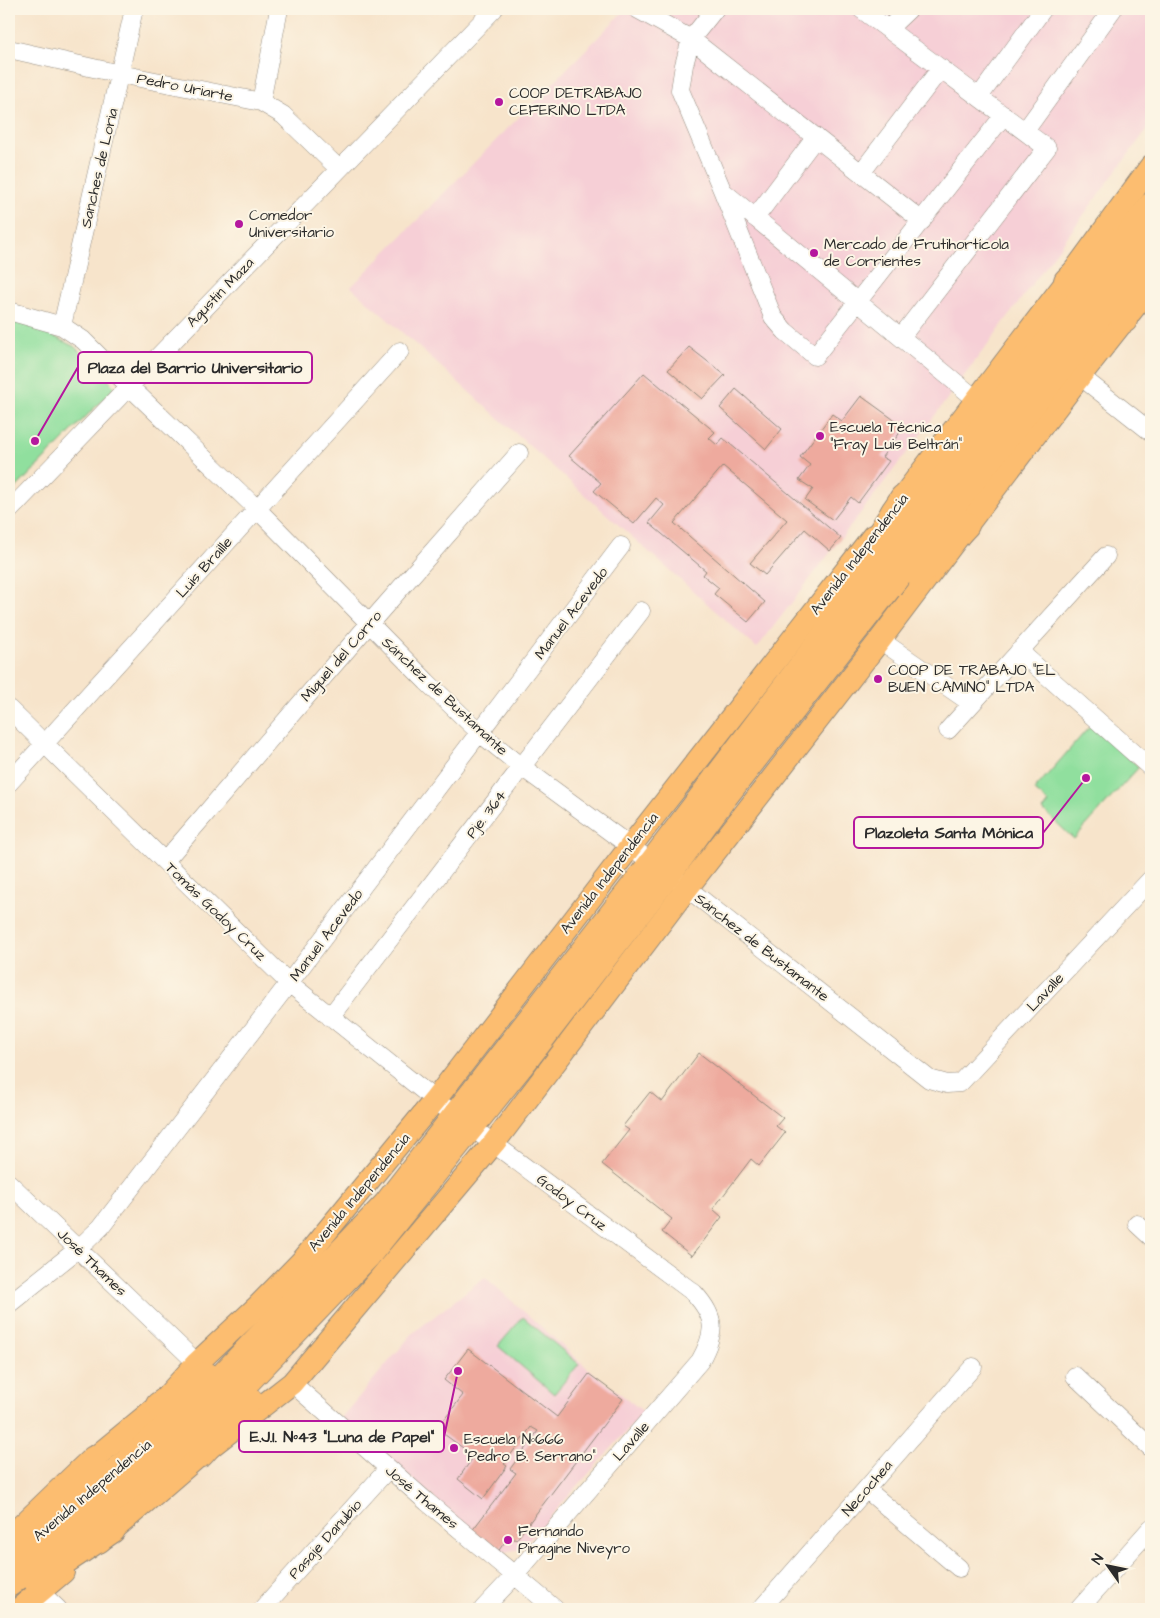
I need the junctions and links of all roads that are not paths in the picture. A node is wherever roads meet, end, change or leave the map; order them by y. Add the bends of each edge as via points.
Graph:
1 (134, 9) edge
2 (279, 9) edge
3 (494, 9) edge
4 (637, 9) edge
5 (716, 9) edge
6 (862, 9) edge
7 (909, 9) edge
8 (1043, 9) edge
9 (1114, 9) edge
10 (888, 29) junction
11 (691, 39) junction
12 (9, 49) edge
13 (941, 68) junction
14 (120, 74) junction
15 (979, 97) junction
16 (261, 102) junction
17 (1004, 115) junction
18 (1025, 131) junction
19 (816, 137) junction
20 (1151, 166) edge
21 (339, 169) junction
22 (861, 173) junction
23 (724, 192) junction
24 (1151, 195) edge
25 (1151, 206) edge
26 (755, 218) junction
27 (922, 221) junction
28 (1151, 244) edge
29 (1151, 260) edge
30 (1067, 281) junction
31 (1151, 286) edge
32 (858, 301) junction
33 (9, 311) edge
34 (1124, 320) junction
35 (62, 326) junction
36 (901, 337) junction
37 (400, 351) dead end
38 (1080, 376) junction
39 (130, 387) junction
40 (976, 399) junction
41 (1151, 432) edge
42 (519, 453) dead end
43 (903, 498) junction
44 (258, 509) junction
45 (9, 511) edge
46 (966, 525) junction
47 (621, 546) dead end
48 (1106, 556) dead end
49 (641, 611) dead end
50 (369, 624) junction
51 (880, 640) junction
52 (1019, 651) junction
53 (971, 703) junction
54 (9, 709) edge
55 (779, 712) junction
56 (948, 730) dead end
57 (480, 734) junction
58 (44, 744) junction
59 (522, 767) junction
60 (1151, 768) edge
61 (9, 783) edge
62 (630, 846) junction
63 (165, 861) junction
64 (669, 875) junction
65 (1151, 879) edge
66 (289, 983) junction
67 (330, 1017) junction
68 (929, 1079) joint
69 (435, 1100) junction
70 (464, 1121) junction
71 (494, 1143) junction
72 (9, 1183) edge
73 (1137, 1224) dead end
74 (1151, 1237) edge
75 (78, 1249) junction
76 (367, 1256) junction
77 (304, 1293) junction
78 (9, 1304) edge
79 (706, 1306) joint
80 (197, 1363) junction
81 (973, 1367) dead end
82 (1076, 1376) dead end
83 (292, 1383) junction
84 (159, 1405) junction
85 (1151, 1448) edge
86 (201, 1454) junction
87 (94, 1459) junction
88 (388, 1468) junction
89 (866, 1489) junction
90 (9, 1527) edge
91 (1151, 1528) edge
92 (112, 1530) junction
93 (9, 1541) edge
94 (9, 1559) edge
95 (959, 1568) dead end
96 (515, 1575) junction
97 (9, 1584) edge
98 (40, 1592) junction
99 (9, 1599) edge
100 (19, 1609) edge
101 (58, 1609) edge
102 (262, 1609) edge
103 (483, 1609) edge
104 (555, 1609) edge
105 (762, 1609) edge
106 (1079, 1609) edge

1 - 14 street, Sanches de Loria
2 - 16 street
3 - 21 street, Agustin Maza
4 - 11 street
5 - 11 street
6 - 10 street
7 - 10 street
8 - 15 street
9 - 18 street
10 - 13 street
11 - 19 street
11 - 23 street via 680,90
12 - 14 street, Pedro Uriarte
13 - 15 street
13 - 22 street
14 - 16 street, Pedro Uriarte
14 - 35 street, Sanches de Loria
15 - 17 street
16 - 21 street, Pedro Uriarte via 283,115
17 - 18 street
17 - 27 street
18 - 36 street via 1047,148
19 - 22 street
19 - 26 street
20 - 30 main road, Avenida Independencia
21 - 39 street, Agustin Maza
22 - 27 street
23 - 26 street
23 - 32 street via 774,317 792,338 815,356
24 - 30 highway
25 - 55 highway, Avenida Independencia
26 - 32 street
27 - 32 street
28 - 55 highway, Avenida Independencia via 1066,361
29 - 34 highway via 1136,285
30 - 40 main road, Avenida Independencia
31 - 34 main road, Avenida Independencia
32 - 36 street
33 - 35 street, Sánchez de Bustamante
34 - 38 main road, Avenida Independencia
35 - 39 street, Sánchez de Bustamante via 83,340
36 - 40 street
37 - 44 street, Luis Braille
38 - 41 street
38 - 46 main road, Avenida Independencia
39 - 44 street, Sánchez de Bustamante
39 - 45 street, Agustin Maza
40 - 43 main road, Avenida Independencia
42 - 50 street, Miguel del Corro
43 - 55 highway
43 - 62 main road, Avenida Independencia
44 - 50 street, Sánchez de Bustamante
44 - 58 street, Luis Braille
46 - 51 main road, Avenida Independencia
46 - 55 highway via 904,588 840,667
47 - 57 street, Manuel Acevedo
48 - 52 street
49 - 59 street, Pje. 364
50 - 57 street, Sánchez de Bustamante
50 - 63 street, Miguel del Corro
51 - 53 street
51 - 64 main road, Avenida Independencia
52 - 53 street
52 - 60 street
53 - 56 street
54 - 58 street, Tomás Godoy Cruz
55 - 64 highway, Avenida Independencia
57 - 59 street, Sánchez de Bustamante
57 - 66 street, Manuel Acevedo
58 - 61 street, Luis Braille
58 - 63 street, Tomás Godoy Cruz
59 - 62 street, Sánchez de Bustamante
59 - 67 street, Pje. 364
62 - 64 street, Sánchez de Bustamante
62 - 69 main road, Avenida Independencia
63 - 66 street, Tomás Godoy Cruz
64 - 68 street, Sánchez de Bustamante
64 - 70 highway, Avenida Independencia
64 - 71 main road, Avenida Independencia
65 - 68 street, Lavalle via 960,1083 948,1084
66 - 67 street, Tomás Godoy Cruz
66 - 75 street, Manuel Acevedo via 100,1227
67 - 69 street, Tomás Godoy Cruz
69 - 70 street, Godoy Cruz
69 - 80 main road, Avenida Independencia via 303,1260
70 - 71 street, Godoy Cruz
70 - 76 highway, Avenida Independencia
70 - 77 highway, Avenida Independencia
71 - 79 street, Godoy Cruz via 694,1293
71 - 83 main road, Avenida Independencia
72 - 75 street, José Thames
73 - 74 street
75 - 78 street, Manuel Acevedo
75 - 80 street, José Thames
76 - 86 highway via 294,1352
76 - 97 highway, Avenida Independencia via 234,1395 140,1478
77 - 84 highway via 210,1372
77 - 94 highway, Avenida Independencia via 219,1380 118,1470
79 - 96 street, Lavalle via 712,1324 711,1341 700,1361
80 - 84 main road, Avenida Independencia
81 - 89 street, Necochea
82 - 85 street
83 - 86 main road, Avenida Independencia
83 - 88 street, José Thames
84 - 87 main road, Avenida Independencia
86 - 92 main road, Avenida Independencia
87 - 90 main road, Avenida Independencia
87 - 93 highway
88 - 96 street, José Thames
88 - 102 street, Pasaje Danubio
89 - 95 street
89 - 105 street, Necochea
91 - 106 street
92 - 98 main road, Avenida Independencia
92 - 99 highway
96 - 103 street, Lavalle
96 - 104 street, José Thames
98 - 100 main road, Avenida Independencia
98 - 101 street

